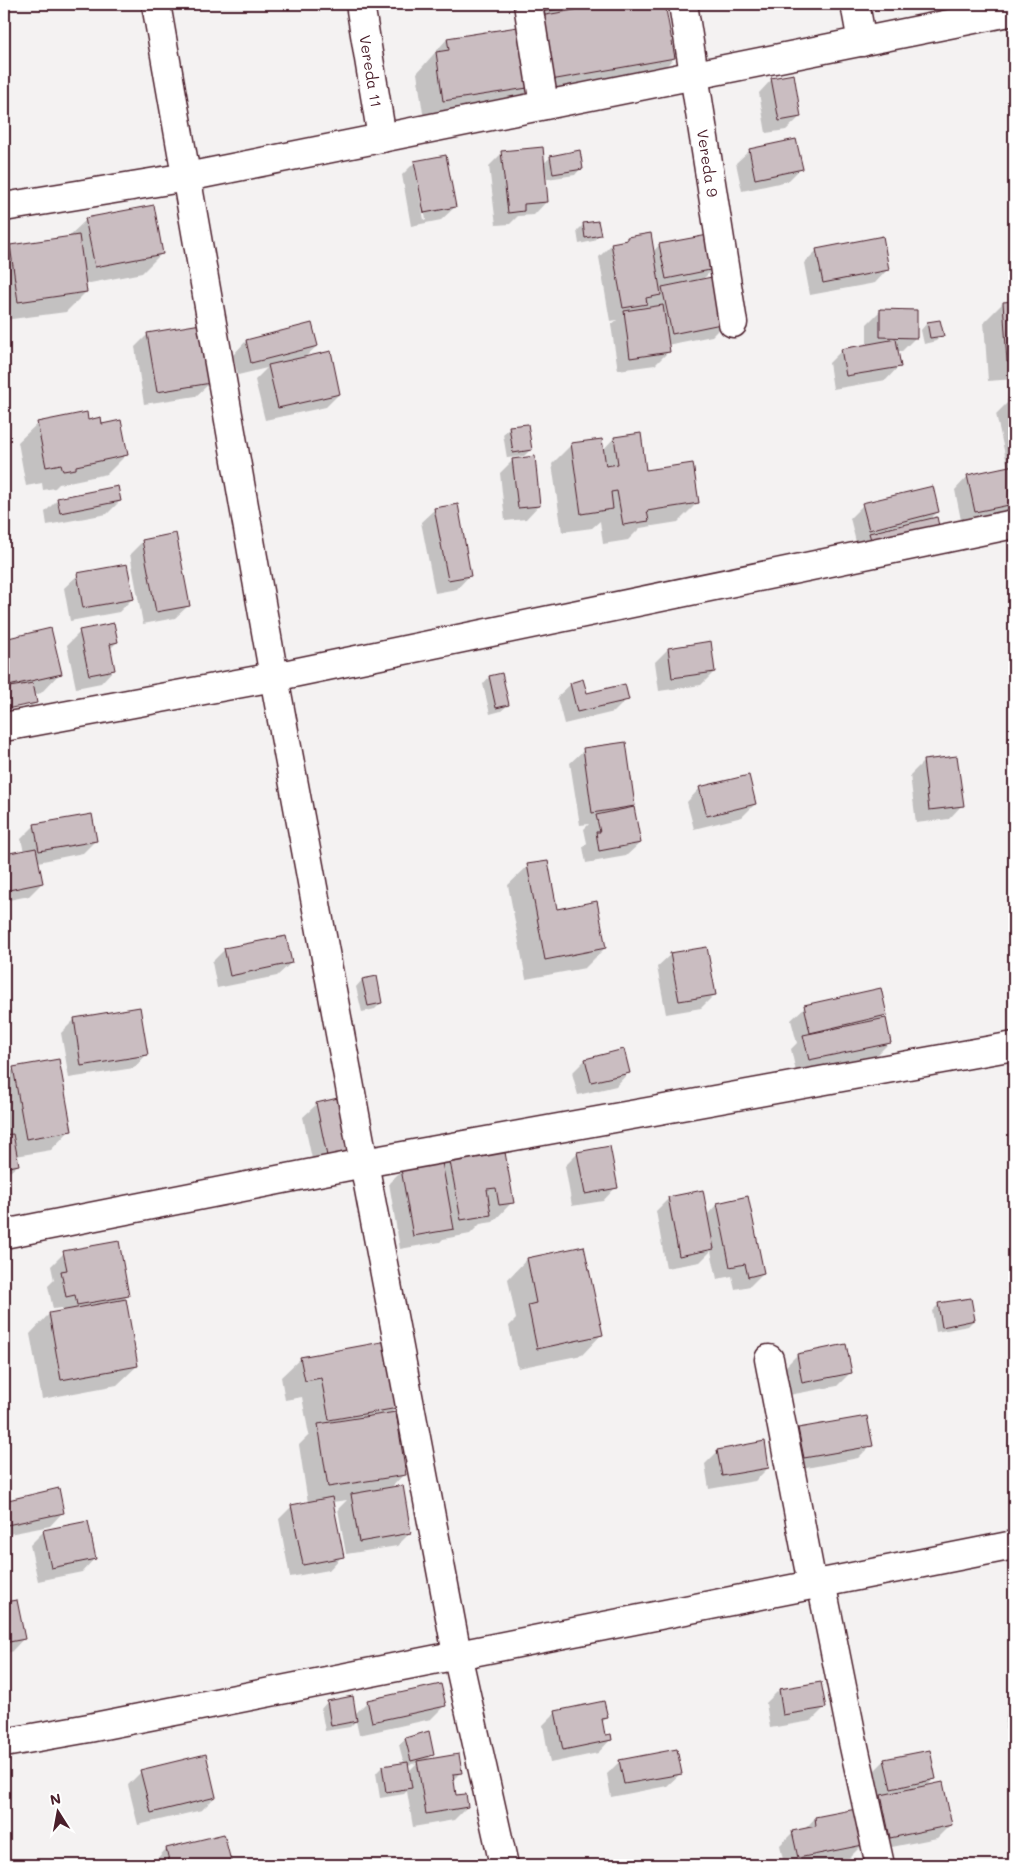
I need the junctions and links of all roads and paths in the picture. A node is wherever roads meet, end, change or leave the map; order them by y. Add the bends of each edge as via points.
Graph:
1 (156, 4) edge
2 (360, 4) edge
3 (528, 4) edge
4 (683, 4) edge
5 (854, 4) edge
6 (1014, 11) edge
7 (862, 42) junction
8 (696, 75) junction
9 (544, 105) junction
10 (382, 138) junction
11 (188, 177) junction
12 (4, 207) edge
13 (733, 323) dead end
14 (1014, 524) edge
15 (274, 677) junction
16 (4, 727) edge
17 (1014, 1046) edge
18 (364, 1163) junction
19 (4, 1234) edge
20 (769, 1359) dead end
21 (1014, 1544) edge
22 (816, 1583) junction
23 (457, 1654) junction
24 (4, 1743) edge
25 (504, 1865) edge
26 (880, 1865) edge

1 - 11 street
2 - 10 street, Vereda 11
3 - 9 street
4 - 8 street, Vereda 9
5 - 7 street
6 - 7 street
7 - 8 street
8 - 9 street
8 - 13 street, Vereda 9
9 - 10 street
10 - 11 street
11 - 12 street
11 - 15 street
14 - 15 street
15 - 16 street
15 - 18 street
17 - 18 street
18 - 19 street
18 - 23 street
20 - 22 street
21 - 22 street
22 - 23 street
22 - 26 street
23 - 24 street
23 - 25 street

